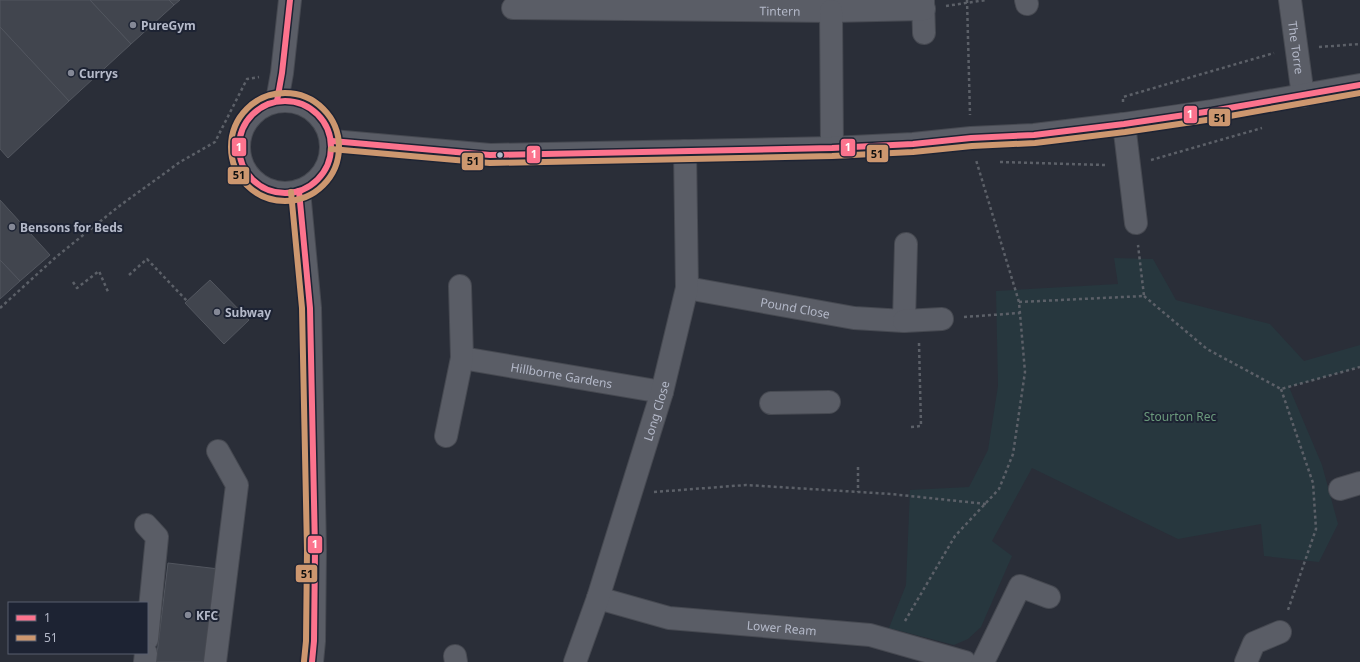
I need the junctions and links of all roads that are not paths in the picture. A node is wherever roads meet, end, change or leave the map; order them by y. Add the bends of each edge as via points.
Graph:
1 (290, 0) edge
2 (1290, 0) edge
3 (924, 5) edge
4 (513, 8) dead end
5 (831, 12) junction
6 (924, 33) dead end
7 (1360, 86) edge
8 (1304, 96) junction
9 (277, 101) junction
10 (1124, 124) junction
11 (332, 141) junction
12 (832, 148) junction
13 (685, 151) junction
14 (299, 192) junction
15 (1136, 223) road end
16 (906, 244) dead end
17 (460, 286) dead end
18 (687, 288) junction
19 (942, 319) road end
20 (911, 321) junction
21 (462, 358) junction
22 (662, 392) junction
23 (829, 402) dead end
24 (771, 403) dead end
25 (446, 436) dead end
26 (218, 451) dead end
27 (1360, 482) edge
28 (1340, 489) dead end
29 (146, 525) dead end
30 (1049, 597) dead end
31 (598, 598) junction
32 (148, 628) edge
33 (1280, 632) road end
34 (215, 662) edge
35 (312, 662) edge
36 (575, 662) edge
37 (965, 662) edge
38 (983, 662) edge
39 (1246, 662) edge

1 - 9 street
2 - 8 street, The Torre
3 - 5 street, Tintern
3 - 6 street
4 - 5 street, Tintern
5 - 12 street
7 - 8 street
8 - 10 street
9 - 11 street via 292,101 319,114
9 - 14 street via 264,105 253,113 245,124 239,150 242,164 249,176 271,191
10 - 12 street via 913,144
10 - 15 street
11 - 13 street via 490,154
11 - 14 street via 328,166 321,178
12 - 13 street
13 - 18 street, Long Close
14 - 35 street via 310,308 315,550
16 - 20 street
17 - 21 street
18 - 20 street, Pound Close via 854,318
18 - 22 street, Long Close
19 - 20 street, Pound Close
21 - 22 street, Hillborne Gardens
21 - 25 street
22 - 31 street, Long Close
23 - 24 street
26 - 34 street via 237,485
27 - 28 street
29 - 32 street via 157,537
30 - 38 street via 1020,586
31 - 36 street, Long Close
31 - 37 street, Lower Ream via 669,618 870,635
33 - 39 street via 1254,643

